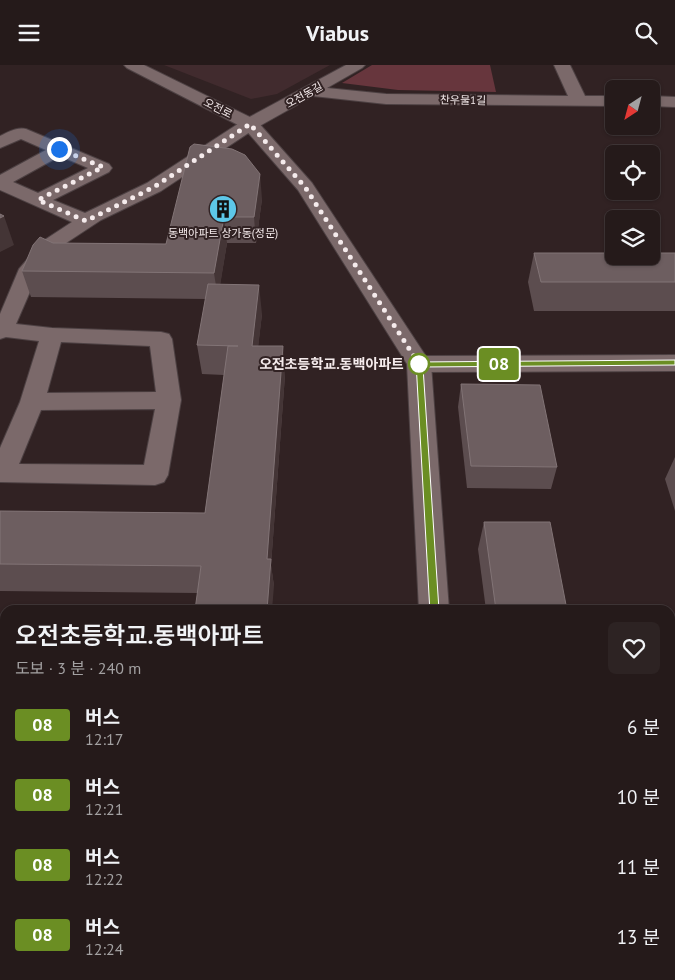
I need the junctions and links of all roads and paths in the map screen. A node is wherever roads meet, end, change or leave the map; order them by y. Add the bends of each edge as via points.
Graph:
1 (132, 65) edge
2 (358, 65) edge
3 (562, 65) edge
4 (312, 91) junction
5 (579, 101) junction
6 (605, 101) edge
7 (660, 101) edge
8 (675, 102) edge
9 (250, 124) junction
10 (0, 143) edge
11 (59, 149) junction
12 (0, 182) edge
13 (38, 200) junction
14 (86, 221) junction
15 (10, 293) edge
16 (1, 331) edge
17 (52, 335) junction
18 (675, 363) edge
19 (419, 364) junction
20 (169, 400) junction
21 (32, 402) junction
22 (434, 605) edge

1 - 9 street, 오전로
2 - 4 street, 오전동길
3 - 5 street
4 - 5 street, 찬우물1길 via 386,99
4 - 9 street, 오전동길
5 - 6 street, 찬우물1길
7 - 8 street
9 - 14 street, 오전동길 via 154,187
9 - 19 street, 오전로 via 305,187
10 - 11 street via 20,133
11 - 12 street
11 - 13 street via 103,167
12 - 13 street
13 - 14 street
14 - 15 street, 오전동길 via 50,245
15 - 16 street, 오전동길 via 9,319
16 - 17 street
17 - 20 street via 161,339
17 - 21 street
18 - 19 street
19 - 22 street, 오전로
20 - 21 street
20 - 21 street via 155,475 2,473

